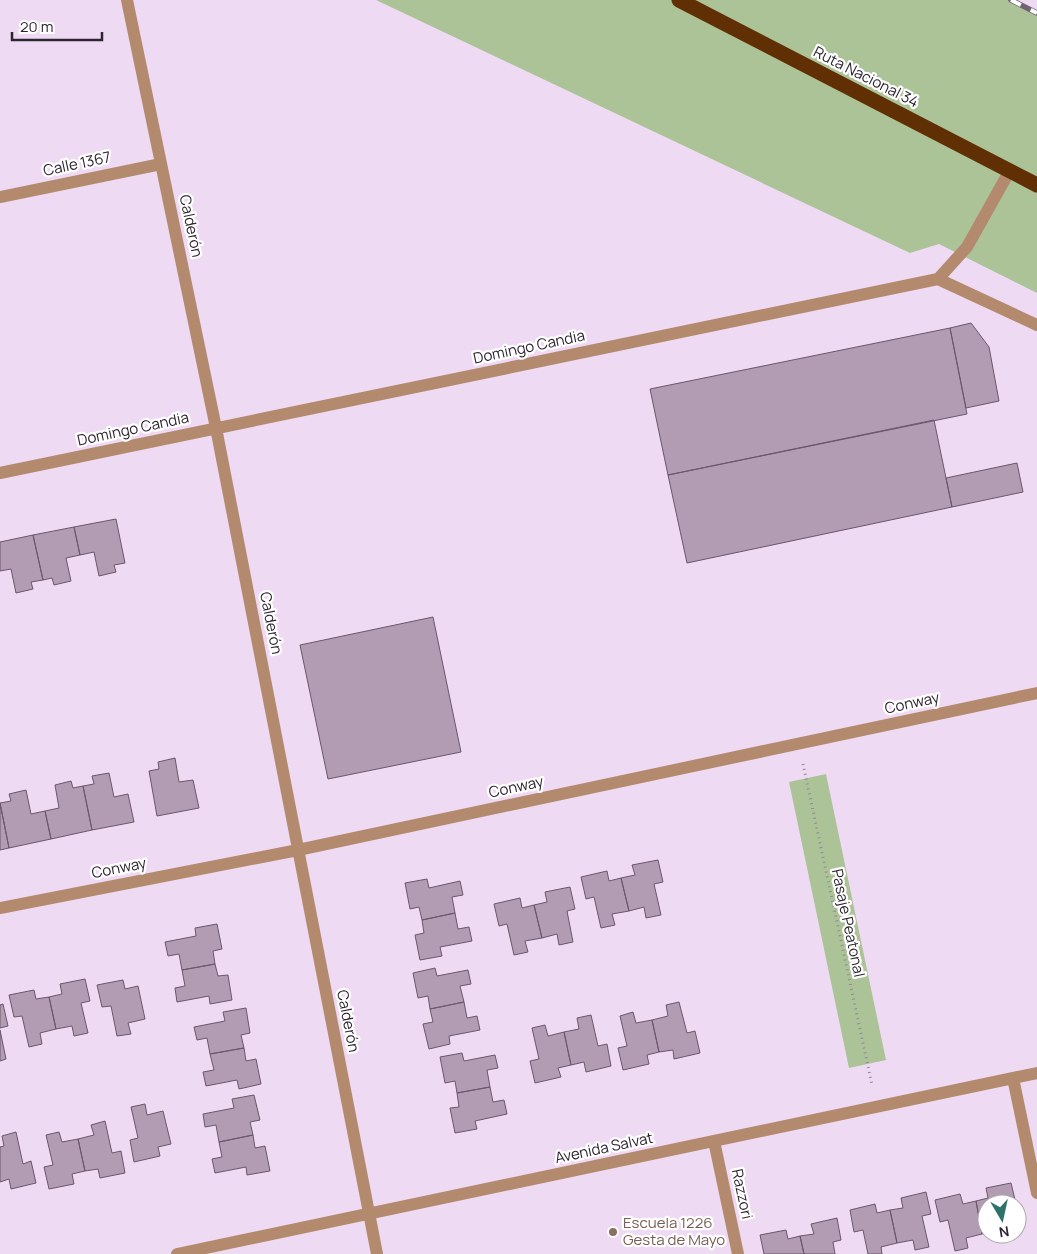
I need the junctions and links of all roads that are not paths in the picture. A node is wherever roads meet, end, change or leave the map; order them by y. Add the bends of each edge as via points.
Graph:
1 (127, 0) edge
2 (679, 0) edge
3 (161, 164) junction
4 (1009, 172) junction
5 (1037, 185) edge
6 (0, 197) edge
7 (938, 279) junction
8 (1037, 325) edge
9 (216, 428) junction
10 (0, 473) edge
11 (1037, 693) edge
12 (298, 850) junction
13 (0, 908) edge
14 (1037, 1073) edge
15 (1013, 1078) junction
16 (714, 1141) junction
17 (1037, 1193) edge
18 (369, 1214) junction
19 (177, 1254) edge
20 (378, 1254) edge
21 (738, 1254) edge

1 - 3 street, Calderón
2 - 4 highway, Ruta Nacional 34
3 - 6 street, Calle 1367
3 - 9 street, Calderón
4 - 5 highway, Ruta Nacional 34
4 - 7 street via 967,247
7 - 8 street
7 - 9 street, Domingo Candia
9 - 10 street, Domingo Candia
9 - 12 street, Calderón
11 - 12 street, Conway
12 - 13 street, Conway
12 - 18 street, Calderón
14 - 15 street, Avenida Salvat
15 - 16 street, Avenida Salvat
15 - 17 street
16 - 18 street, Avenida Salvat
16 - 21 street, Razzori
18 - 19 street, Avenida Salvat
18 - 20 street, Calderón

